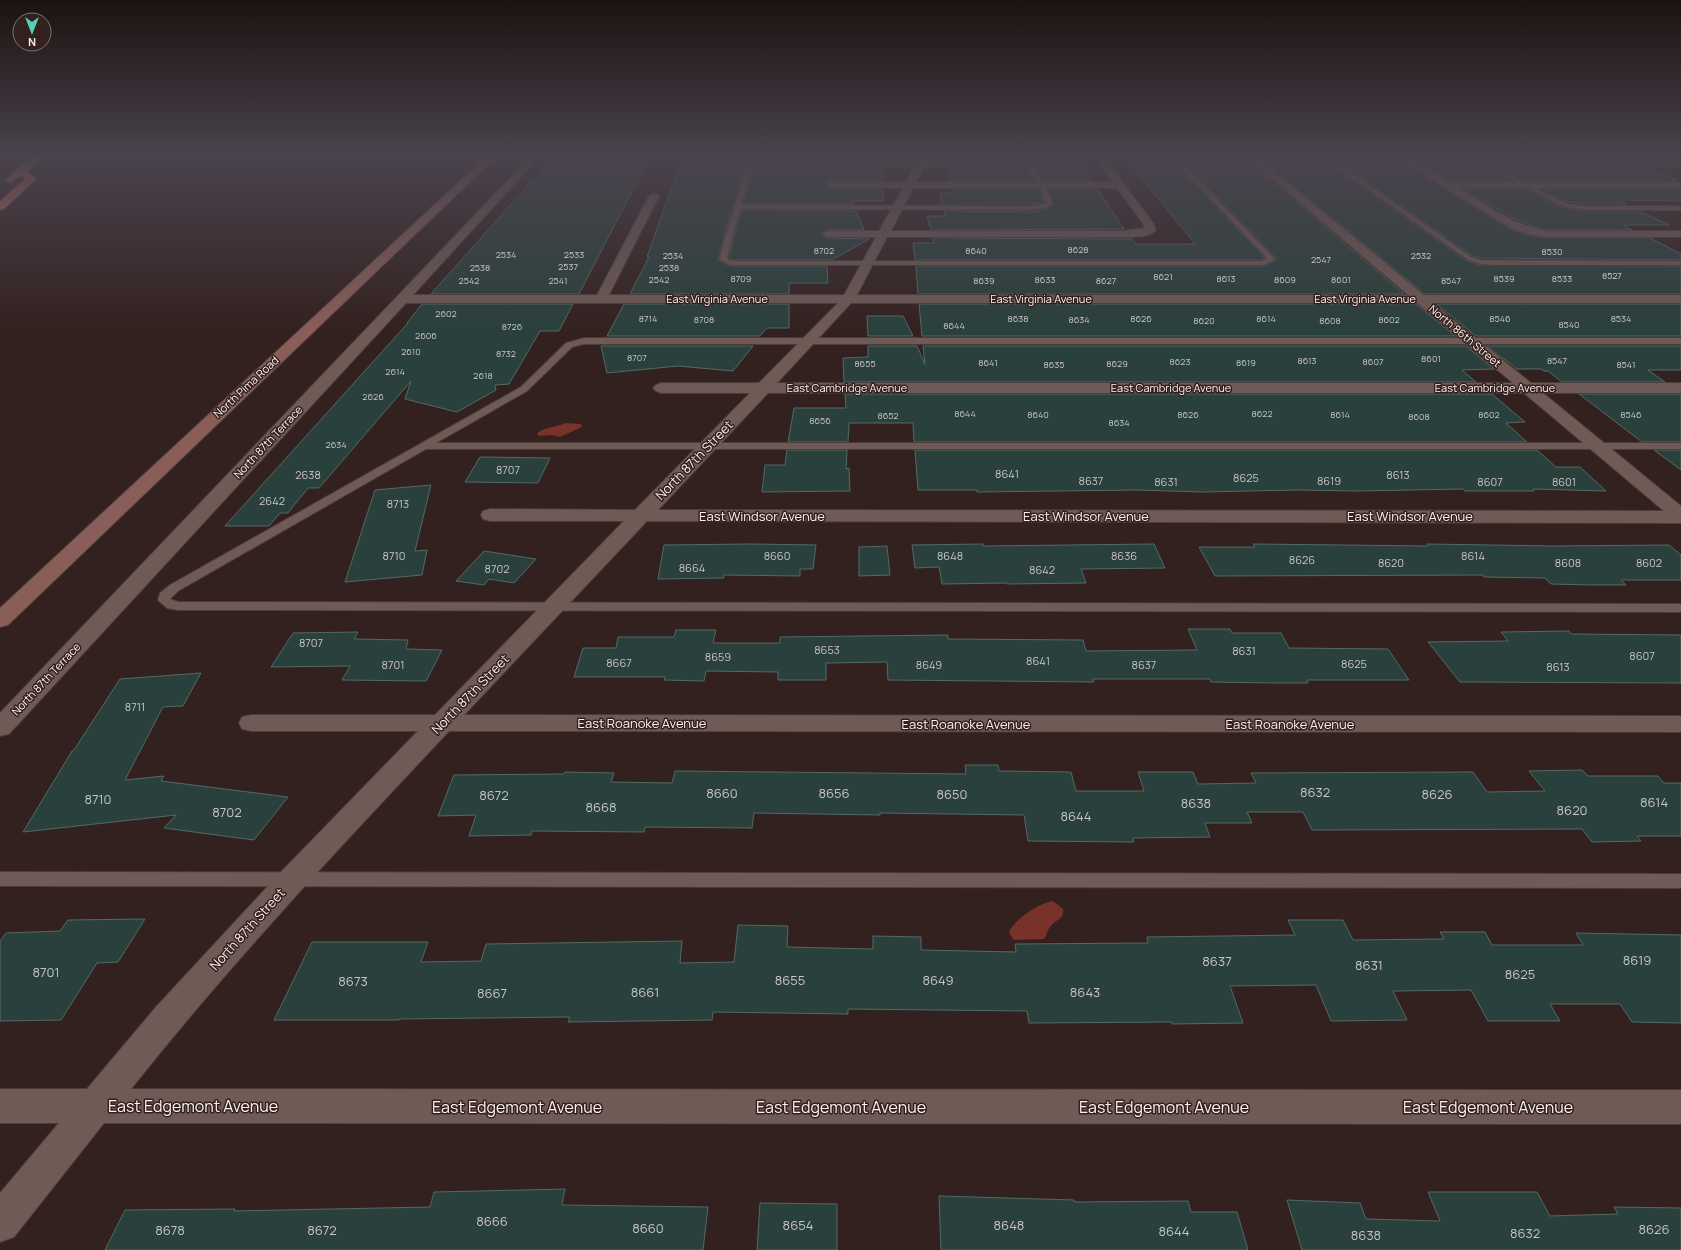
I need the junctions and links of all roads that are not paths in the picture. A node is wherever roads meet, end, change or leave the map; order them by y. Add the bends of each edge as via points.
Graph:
1 (431, 214) edge
2 (481, 214) edge
3 (645, 214) edge
4 (734, 214) edge
5 (894, 214) edge
6 (1141, 214) edge
7 (1228, 214) edge
8 (1319, 214) edge
9 (1407, 214) edge
10 (1495, 214) edge
11 (828, 234) dead end
12 (883, 234) junction
13 (1681, 234) edge
14 (868, 263) junction
15 (1681, 263) edge
16 (402, 299) junction
17 (601, 299) junction
18 (848, 299) junction
19 (1420, 299) junction
20 (1681, 299) edge
21 (808, 341) junction
22 (1470, 341) junction
23 (1681, 341) edge
24 (661, 388) dead end
25 (763, 388) junction
26 (1528, 388) junction
27 (1681, 388) edge
28 (422, 446) junction
29 (708, 446) junction
30 (1597, 446) junction
31 (1681, 446) edge
32 (490, 515) dead end
33 (641, 516) junction
34 (1681, 516) edge
35 (553, 608) junction
36 (1681, 608) edge
37 (0, 620) edge
38 (251, 723) dead end
39 (442, 723) junction
40 (1681, 724) edge
41 (0, 728) edge
42 (0, 879) edge
43 (292, 879) junction
44 (1681, 881) edge
45 (0, 1106) edge
46 (94, 1106) junction
47 (1681, 1107) edge
48 (0, 1223) edge

1 - 37 main road, North Pima Road
2 - 16 street, North 87th Terrace
3 - 17 street
4 - 14 lane via 723,259 726,262
5 - 12 street, North 87th Street
6 - 12 street via 1149,225 1150,230 1147,232
7 - 14 lane via 1271,259 1264,263
8 - 19 street, North 86th Street
9 - 15 lane via 1469,258 1480,262
10 - 13 street via 1532,232
11 - 12 street
12 - 14 street, North 87th Street
14 - 18 street, North 87th Street
16 - 17 street, East Virginia Avenue
16 - 41 street, North 87th Terrace
17 - 18 street, East Virginia Avenue
18 - 19 street, East Virginia Avenue
18 - 21 street, North 87th Street
19 - 20 street, East Virginia Avenue
19 - 22 street, North 86th Street
21 - 22 lane
21 - 25 street, North 87th Street
21 - 28 lane via 592,340 576,343 569,345 524,388
22 - 23 lane
22 - 26 street, North 86th Street
24 - 25 street, East Cambridge Avenue
25 - 26 street, East Cambridge Avenue
25 - 29 street, North 87th Street
26 - 27 street, East Cambridge Avenue
26 - 30 street, North 86th Street
28 - 29 lane
28 - 35 lane via 174,588 164,596 164,600 178,606
29 - 30 lane
29 - 33 street, North 87th Street
30 - 31 lane
30 - 34 street, North 86th Street
32 - 33 street, East Windsor Avenue
33 - 34 street, East Windsor Avenue
33 - 35 street, North 87th Street
35 - 36 lane
35 - 39 street, North 87th Street
38 - 39 street, East Roanoke Avenue
39 - 40 street, East Roanoke Avenue
39 - 43 street, North 87th Street
42 - 43 lane
43 - 44 lane
43 - 46 street, North 87th Street via 168,1017
45 - 46 street, East Edgemont Avenue
46 - 47 street, East Edgemont Avenue
46 - 48 street, North 87th Street

